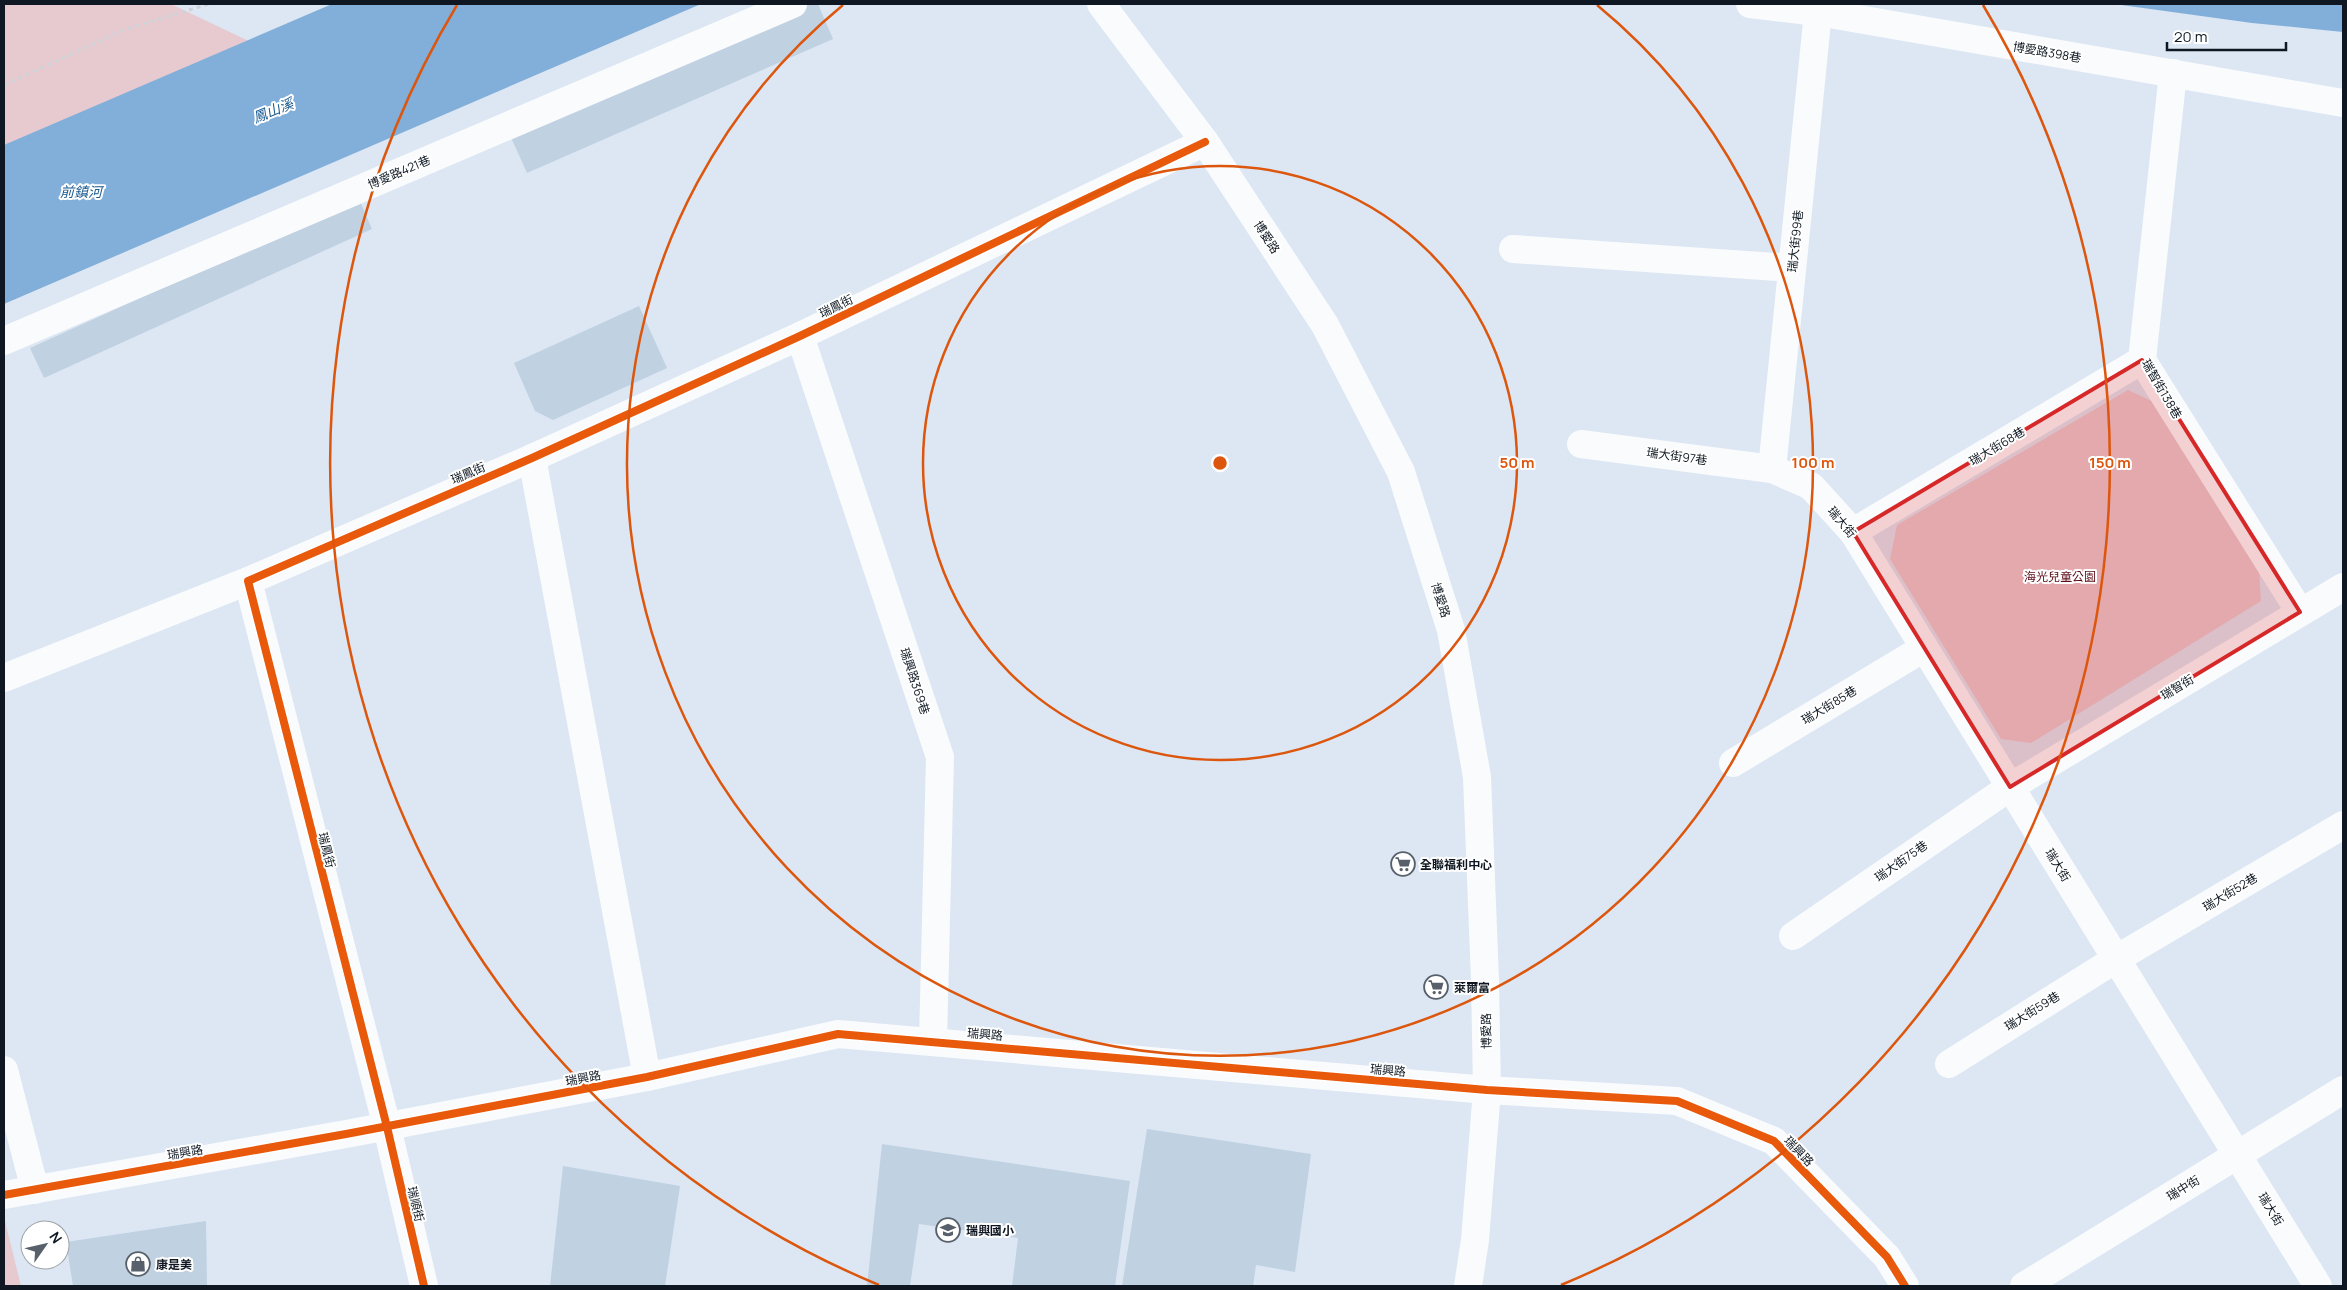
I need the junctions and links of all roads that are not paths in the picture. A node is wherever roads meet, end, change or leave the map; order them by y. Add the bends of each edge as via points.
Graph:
1 (793, 4) edge
2 (1101, 4) edge
3 (1750, 4) edge
4 (1818, 12) junction
5 (2173, 73) junction
6 (2343, 102) edge
7 (1205, 142) junction
8 (1513, 249) dead end
9 (1792, 268) junction
10 (800, 336) junction
11 (4, 341) edge
12 (2142, 360) junction
13 (1581, 444) dead end
14 (532, 458) junction
15 (1772, 469) junction
16 (1853, 532) junction
17 (248, 581) junction
18 (2343, 587) edge
19 (2300, 612) junction
20 (1924, 648) junction
21 (4, 678) edge
22 (1733, 763) dead end
23 (2010, 787) junction
24 (2343, 825) edge
25 (1793, 936) dead end
26 (2116, 959) junction
27 (933, 1041) junction
28 (1949, 1064) dead end
29 (4, 1070) edge
30 (647, 1077) junction
31 (1487, 1090) junction
32 (2343, 1090) edge
33 (387, 1127) junction
34 (2237, 1154) junction
35 (36, 1190) junction
36 (4, 1196) edge
37 (424, 1286) edge
38 (1468, 1286) edge
39 (1905, 1286) edge
40 (2024, 1286) edge
41 (2318, 1286) edge

1 - 11 street, 博愛路421巷
2 - 7 street, 博愛路
3 - 4 street, 博愛路398巷
4 - 5 street, 博愛路398巷
4 - 9 street, 瑞大街99巷
5 - 6 street, 博愛路398巷
5 - 12 street, 瑞智街138巷
7 - 10 street, 瑞鳳街
7 - 31 street, 博愛路 via 1325,325 1401,472 1451,630 1477,777
8 - 9 street
9 - 15 street, 瑞大街99巷
10 - 14 street, 瑞鳳街
10 - 27 street, 瑞興路369巷 via 940,757
12 - 16 street, 瑞大街68巷
12 - 19 street, 瑞智街138巷
13 - 15 street, 瑞大街97巷
14 - 17 street, 瑞鳳街
14 - 30 street
15 - 16 street, 瑞大街 via 1810,486
16 - 20 street, 瑞大街
17 - 21 street, 瑞鳳街
17 - 33 street, 瑞鳳街
18 - 19 street, 瑞智街
19 - 23 street, 瑞智街
20 - 22 street, 瑞大街85巷
20 - 23 street, 瑞大街
23 - 25 street, 瑞大街75巷
23 - 26 street, 瑞大街
24 - 26 street, 瑞大街52巷
26 - 28 street, 瑞大街59巷
26 - 34 street, 瑞大街
27 - 30 street, 瑞興路 via 838,1034
27 - 31 street, 瑞興路
29 - 35 street
30 - 33 street, 瑞興路
31 - 38 street, 博愛路 via 1475,1240
31 - 39 street, 瑞興路 via 1677,1101 1774,1142 1887,1257
32 - 34 street, 瑞中街
33 - 35 street, 瑞興路
33 - 37 street, 瑞順街
34 - 40 street, 瑞中街
34 - 41 street, 瑞大街
35 - 36 street, 瑞興路

